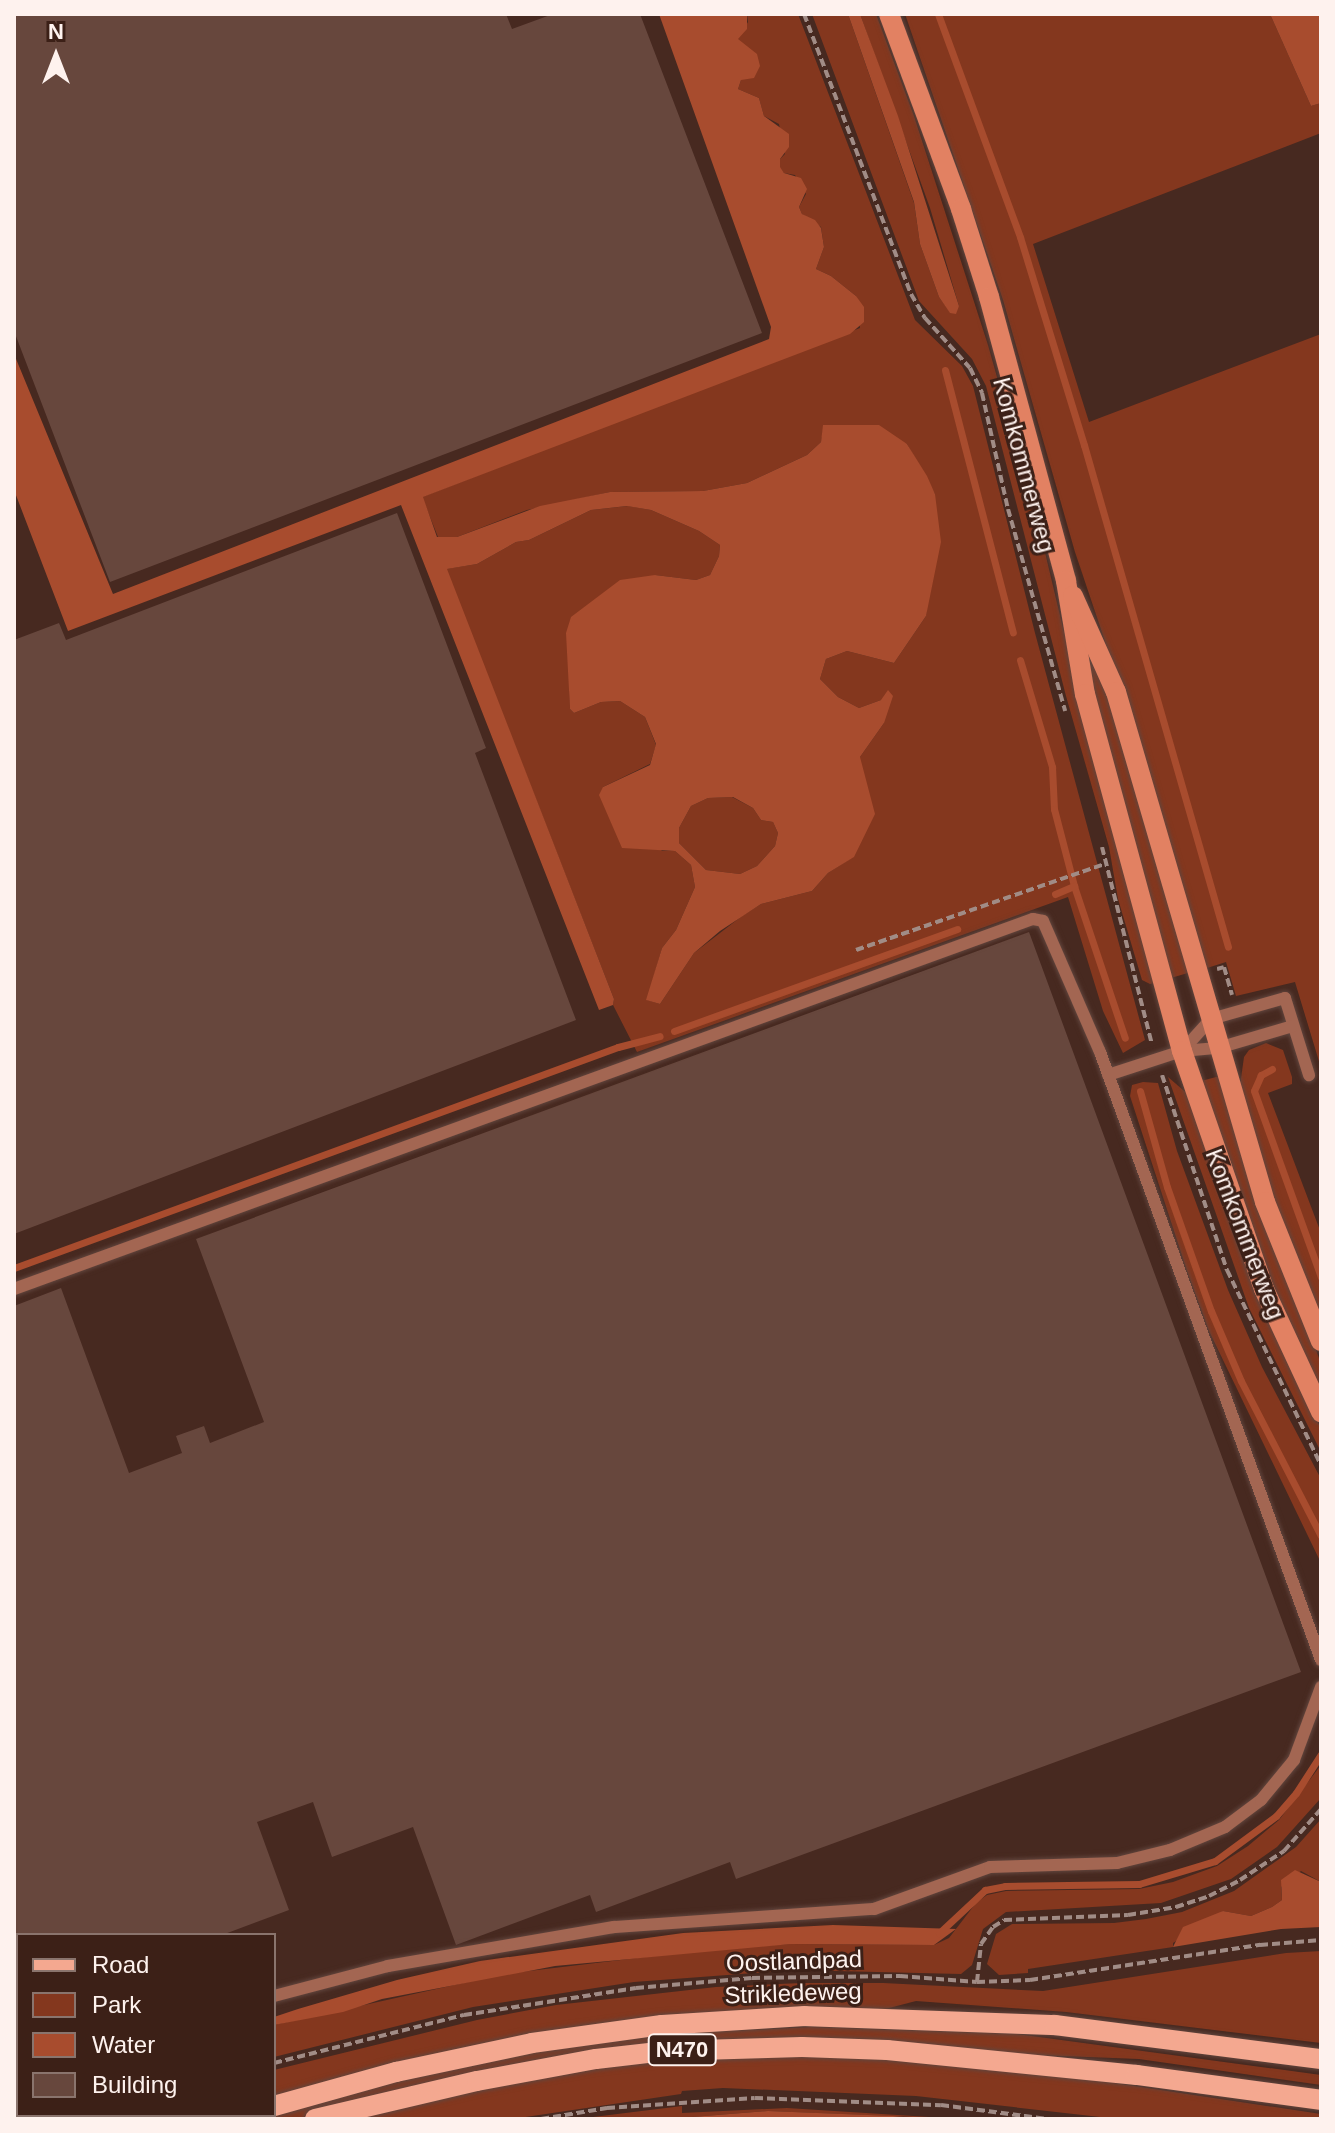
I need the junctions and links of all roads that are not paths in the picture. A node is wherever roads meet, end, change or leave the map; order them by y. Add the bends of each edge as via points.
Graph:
1 (889, 14) edge
2 (1066, 581) junction
3 (1211, 1019) junction
4 (1293, 1026) junction
5 (1218, 1048) junction
6 (1182, 1051) junction
7 (1108, 1075) junction
8 (1309, 1075) dead end
9 (14, 1289) edge
10 (1321, 1341) edge
11 (1321, 1412) edge
12 (1321, 1660) edge
13 (1321, 1687) edge
14 (276, 1995) edge
15 (1321, 2059) edge
16 (1321, 2100) edge
17 (276, 2105) edge
18 (315, 2119) edge

1 - 2 main road, Komkommerweg via 989,297
2 - 3 main road, Komkommerweg via 1116,692
2 - 6 main road, Komkommerweg via 1085,694
3 - 4 lane via 1285,998
3 - 5 main road, Komkommerweg
3 - 6 lane
4 - 5 lane
4 - 8 lane
5 - 6 lane
5 - 10 main road, Komkommerweg via 1265,1202
6 - 7 lane
6 - 11 main road, Komkommerweg via 1264,1289
7 - 9 lane via 1043,921 1033,919
7 - 12 lane
13 - 14 lane via 1294,1760 1261,1800 1225,1827 1170,1850 1117,1863 990,1867 874,1909 614,1927 388,1966
15 - 17 main road, Strikledeweg / N470 via 1055,2025 805,2016 662,2025 532,2043 383,2075
16 - 18 main road, N470 via 887,2050 788,2047 596,2059 492,2077

